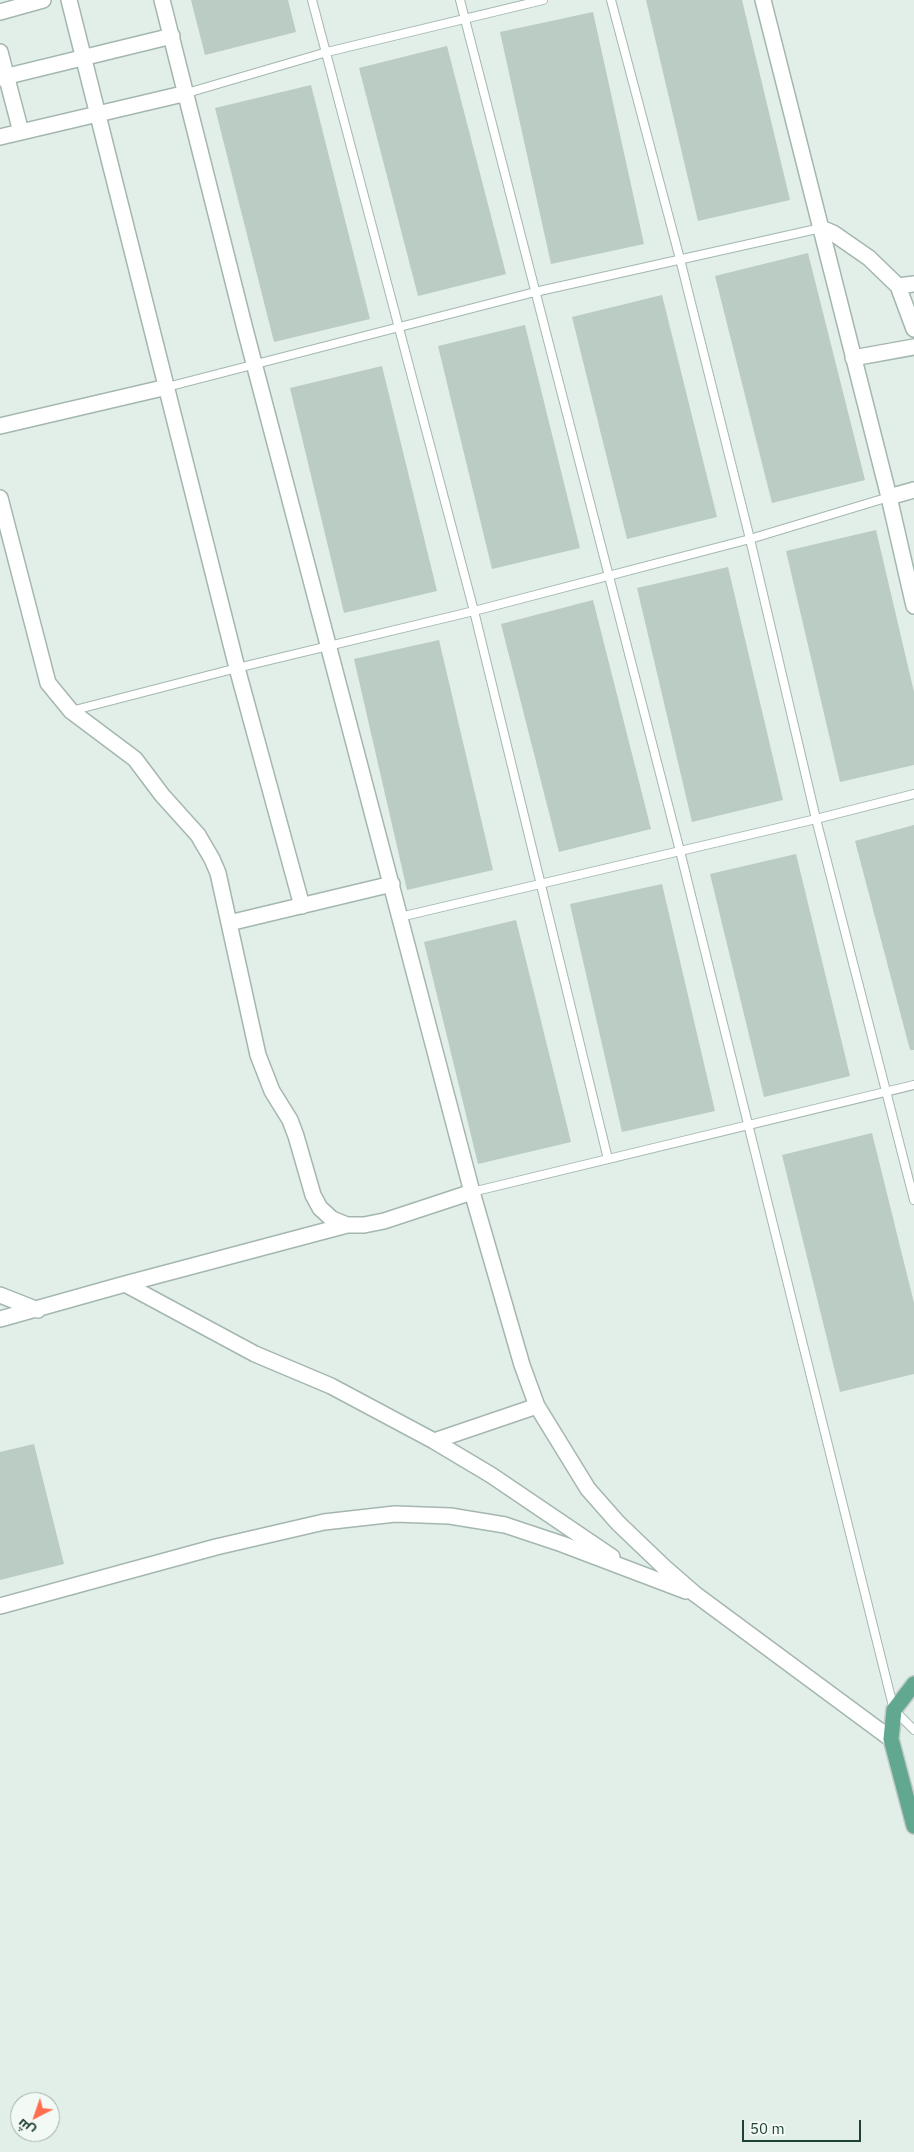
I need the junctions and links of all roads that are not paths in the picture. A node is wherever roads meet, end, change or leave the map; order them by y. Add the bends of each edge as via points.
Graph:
1 (43, 0) edge
2 (69, 0) edge
3 (162, 0) edge
4 (312, 0) edge
5 (460, 0) edge
6 (543, 0) edge
7 (611, 0) edge
8 (763, 0) edge
9 (0, 12) edge
10 (465, 19) junction
11 (172, 36) junction
12 (0, 52) edge
13 (327, 52) junction
14 (84, 58) junction
15 (3, 78) edge
16 (187, 93) junction
17 (96, 114) junction
18 (21, 132) junction
19 (0, 137) edge
20 (821, 228) junction
21 (680, 259) junction
22 (914, 284) edge
23 (898, 286) junction
24 (534, 292) junction
25 (398, 328) junction
26 (914, 329) edge
27 (914, 347) edge
28 (853, 358) junction
29 (255, 364) junction
30 (167, 387) junction
31 (0, 426) edge
32 (914, 490) edge
33 (889, 497) junction
34 (0, 498) edge
35 (750, 539) junction
36 (609, 576) junction
37 (913, 597) edge
38 (474, 611) junction
39 (329, 647) junction
40 (237, 668) junction
41 (71, 711) junction
42 (914, 794) edge
43 (816, 819) junction
44 (680, 851) junction
45 (392, 884) junction
46 (541, 885) junction
47 (302, 906) junction
48 (400, 917) junction
49 (229, 923) junction
50 (914, 1085) edge
51 (886, 1092) junction
52 (749, 1127) junction
53 (608, 1159) junction
54 (472, 1192) junction
55 (914, 1200) edge
56 (347, 1225) junction
57 (125, 1284) junction
58 (0, 1294) edge
59 (38, 1310) junction
60 (0, 1319) edge
61 (537, 1406) junction
62 (434, 1441) junction
63 (629, 1570) junction
64 (695, 1594) junction
65 (0, 1606) edge
66 (914, 1684) edge
67 (894, 1710) junction
68 (914, 1730) edge
69 (891, 1739) junction
70 (914, 1826) edge

1 - 9 street
2 - 14 street
3 - 11 street
4 - 13 lane
5 - 10 lane
6 - 10 lane
7 - 21 lane
8 - 20 street
10 - 13 lane
10 - 24 lane
11 - 14 street
11 - 16 street
12 - 15 street
13 - 16 lane
13 - 25 lane
14 - 15 street
14 - 17 street
15 - 18 street
16 - 17 street
16 - 29 street
17 - 18 street
17 - 30 street
18 - 19 street
20 - 21 lane
20 - 23 street via 869,258
20 - 28 street
21 - 24 lane
21 - 35 lane
22 - 23 street
23 - 26 street
24 - 25 lane
24 - 36 lane
25 - 29 lane
25 - 38 lane
27 - 28 street
28 - 33 street
29 - 30 lane
29 - 39 street
30 - 31 street
30 - 40 street
32 - 33 street
33 - 35 lane
33 - 37 street
34 - 41 street via 44,674 54,693
35 - 36 lane
35 - 43 lane
36 - 38 lane
36 - 44 lane
38 - 39 lane
38 - 46 lane
39 - 40 lane
39 - 45 street
40 - 41 lane
40 - 47 street
41 - 49 street via 135,759 162,796 198,835 218,873
42 - 43 lane
43 - 44 lane
43 - 51 lane
44 - 46 lane
44 - 52 lane
45 - 47 street
45 - 48 street
46 - 48 lane
46 - 53 lane
47 - 49 street
48 - 54 street
49 - 56 street via 264,1075 296,1136 312,1195 332,1219
50 - 51 lane
51 - 52 lane
51 - 55 lane
52 - 53 lane
52 - 67 lane
53 - 54 lane
54 - 56 street via 384,1221 364,1226
54 - 61 street via 522,1366
56 - 57 street
57 - 59 street
57 - 62 street via 255,1354 321,1381
58 - 59 street
59 - 60 street
61 - 62 street
61 - 64 street via 588,1489 618,1523
62 - 63 street via 492,1475
63 - 64 street
63 - 65 street via 505,1525 450,1516 378,1515 324,1522 216,1547
64 - 69 street
66 - 67 main road
67 - 68 lane
67 - 69 main road
69 - 70 main road

